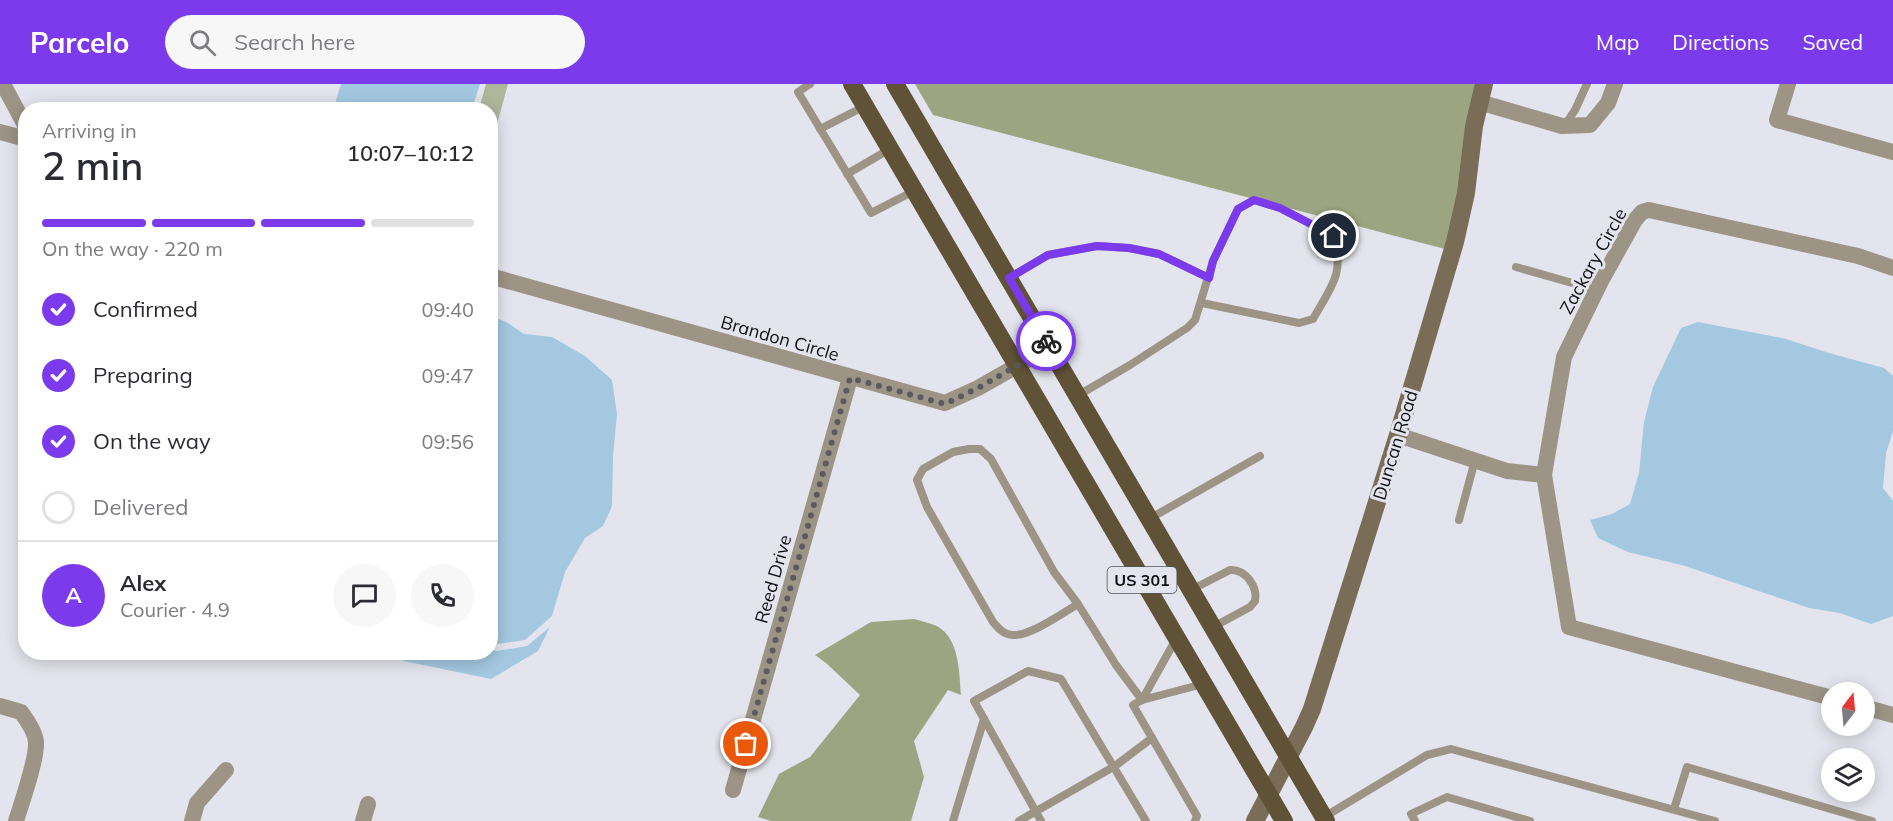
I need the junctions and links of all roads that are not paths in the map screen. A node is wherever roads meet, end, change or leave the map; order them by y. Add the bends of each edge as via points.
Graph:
1 (3, 84) edge
2 (792, 84) edge
3 (810, 84) edge
4 (852, 84) edge
5 (1484, 84) edge
6 (1587, 84) edge
7 (1615, 84) edge
8 (1788, 84) edge
9 (896, 85) edge
10 (798, 92) junction
11 (1479, 102) junction
12 (865, 105) junction
13 (18, 112) edge
14 (1565, 126) junction
15 (820, 129) junction
16 (0, 132) edge
17 (18, 137) edge
18 (891, 149) junction
19 (1893, 152) edge
20 (847, 174) junction
21 (914, 191) junction
22 (1516, 267) dead end
23 (1893, 268) edge
24 (498, 278) edge
25 (1009, 278) junction
26 (1209, 278) junction
27 (1597, 290) junction
28 (1202, 303) junction
29 (1050, 347) junction
30 (1017, 367) junction
31 (850, 378) junction
32 (1077, 396) junction
33 (1398, 435) junction
34 (1260, 456) dead end
35 (1475, 460) junction
36 (1544, 475) junction
37 (1149, 519) junction
38 (1459, 520) dead end
39 (1191, 590) junction
40 (1078, 604) junction
41 (1213, 627) junction
42 (1176, 638) junction
43 (1203, 684) junction
44 (1821, 695) edge
45 (1142, 700) junction
46 (0, 705) edge
47 (1875, 710) edge
48 (1893, 715) edge
49 (984, 719) junction
50 (1152, 738) junction
51 (1289, 756) junction
52 (1115, 766) junction
53 (225, 770) dead end
54 (733, 790) dead end
55 (1268, 794) junction
56 (368, 804) dead end
57 (1674, 809) junction
58 (1039, 817) edge
59 (1325, 819) edge
60 (16, 821) edge
61 (192, 821) edge
62 (363, 821) edge
63 (953, 821) edge
64 (1019, 821) edge
65 (1146, 821) edge
66 (1195, 821) edge
67 (1255, 821) edge
68 (1284, 821) edge
69 (1415, 821) edge
70 (1530, 821) edge
71 (1715, 821) edge
72 (1872, 821) edge

1 - 13 street
2 - 10 lane
3 - 10 lane
4 - 12 main road, US 301
5 - 11 street, Duncan Road
6 - 14 lane
7 - 14 street via 1608,103 1590,125
8 - 19 street via 1777,120
9 - 25 main road, US 301
10 - 15 lane
11 - 14 street
11 - 33 street, Duncan Road via 1464,207
12 - 15 lane
12 - 18 main road, US 301
15 - 20 lane
16 - 17 street
18 - 20 lane
18 - 21 main road, US 301
20 - 21 lane via 871,213
21 - 30 main road, US 301
22 - 27 lane
23 - 27 street, Zackary Circle via 1858,256 1649,210 1635,219
24 - 31 street, Brandon Circle
25 - 26 lane via 1048,255 1097,246 1159,254
25 - 29 main road, US 301
26 - 28 lane
26 - 28 lane via 1238,209 1254,200 1280,208 1334,236 1339,252 1338,276 1313,319 1299,323
27 - 36 street, Zackary Circle via 1564,357
28 - 32 lane via 1187,328
29 - 30 street, Brandon Circle
29 - 32 main road, US 301
30 - 31 street, Brandon Circle via 945,404
30 - 42 main road, US 301
31 - 54 street, Reed Drive
32 - 37 main road, US 301
33 - 35 street
33 - 51 street, Duncan Road via 1320,687
34 - 37 lane
35 - 36 street via 1507,471
35 - 38 lane
36 - 44 street, Zackary Circle via 1569,627
37 - 39 main road, US 301
39 - 41 main road, US 301
39 - 41 lane via 1230,570 1243,573 1255,590 1255,601 1250,607
40 - 40 lane via 1054,572 991,459 980,449 953,452 923,469 917,480 927,507 1001,631 1012,635 1026,633
40 - 45 lane
41 - 51 main road, US 301
42 - 43 main road, US 301
42 - 45 lane
43 - 45 lane
43 - 55 main road, US 301
45 - 50 lane via 1133,705
46 - 60 street via 21,711 36,741
47 - 48 street
49 - 52 lane via 974,701 1028,671 1061,679
49 - 58 lane
49 - 63 lane
50 - 52 lane
50 - 66 lane via 1197,816
51 - 55 street, Duncan Road
51 - 59 main road, US 301
52 - 58 lane
52 - 65 lane
53 - 61 street via 197,803
55 - 67 street, Duncan Road
55 - 68 main road, US 301
56 - 62 street
57 - 59 lane via 1451,749 1427,755
57 - 71 lane
57 - 72 lane via 1687,767
58 - 64 lane
69 - 70 lane via 1411,814 1447,797

